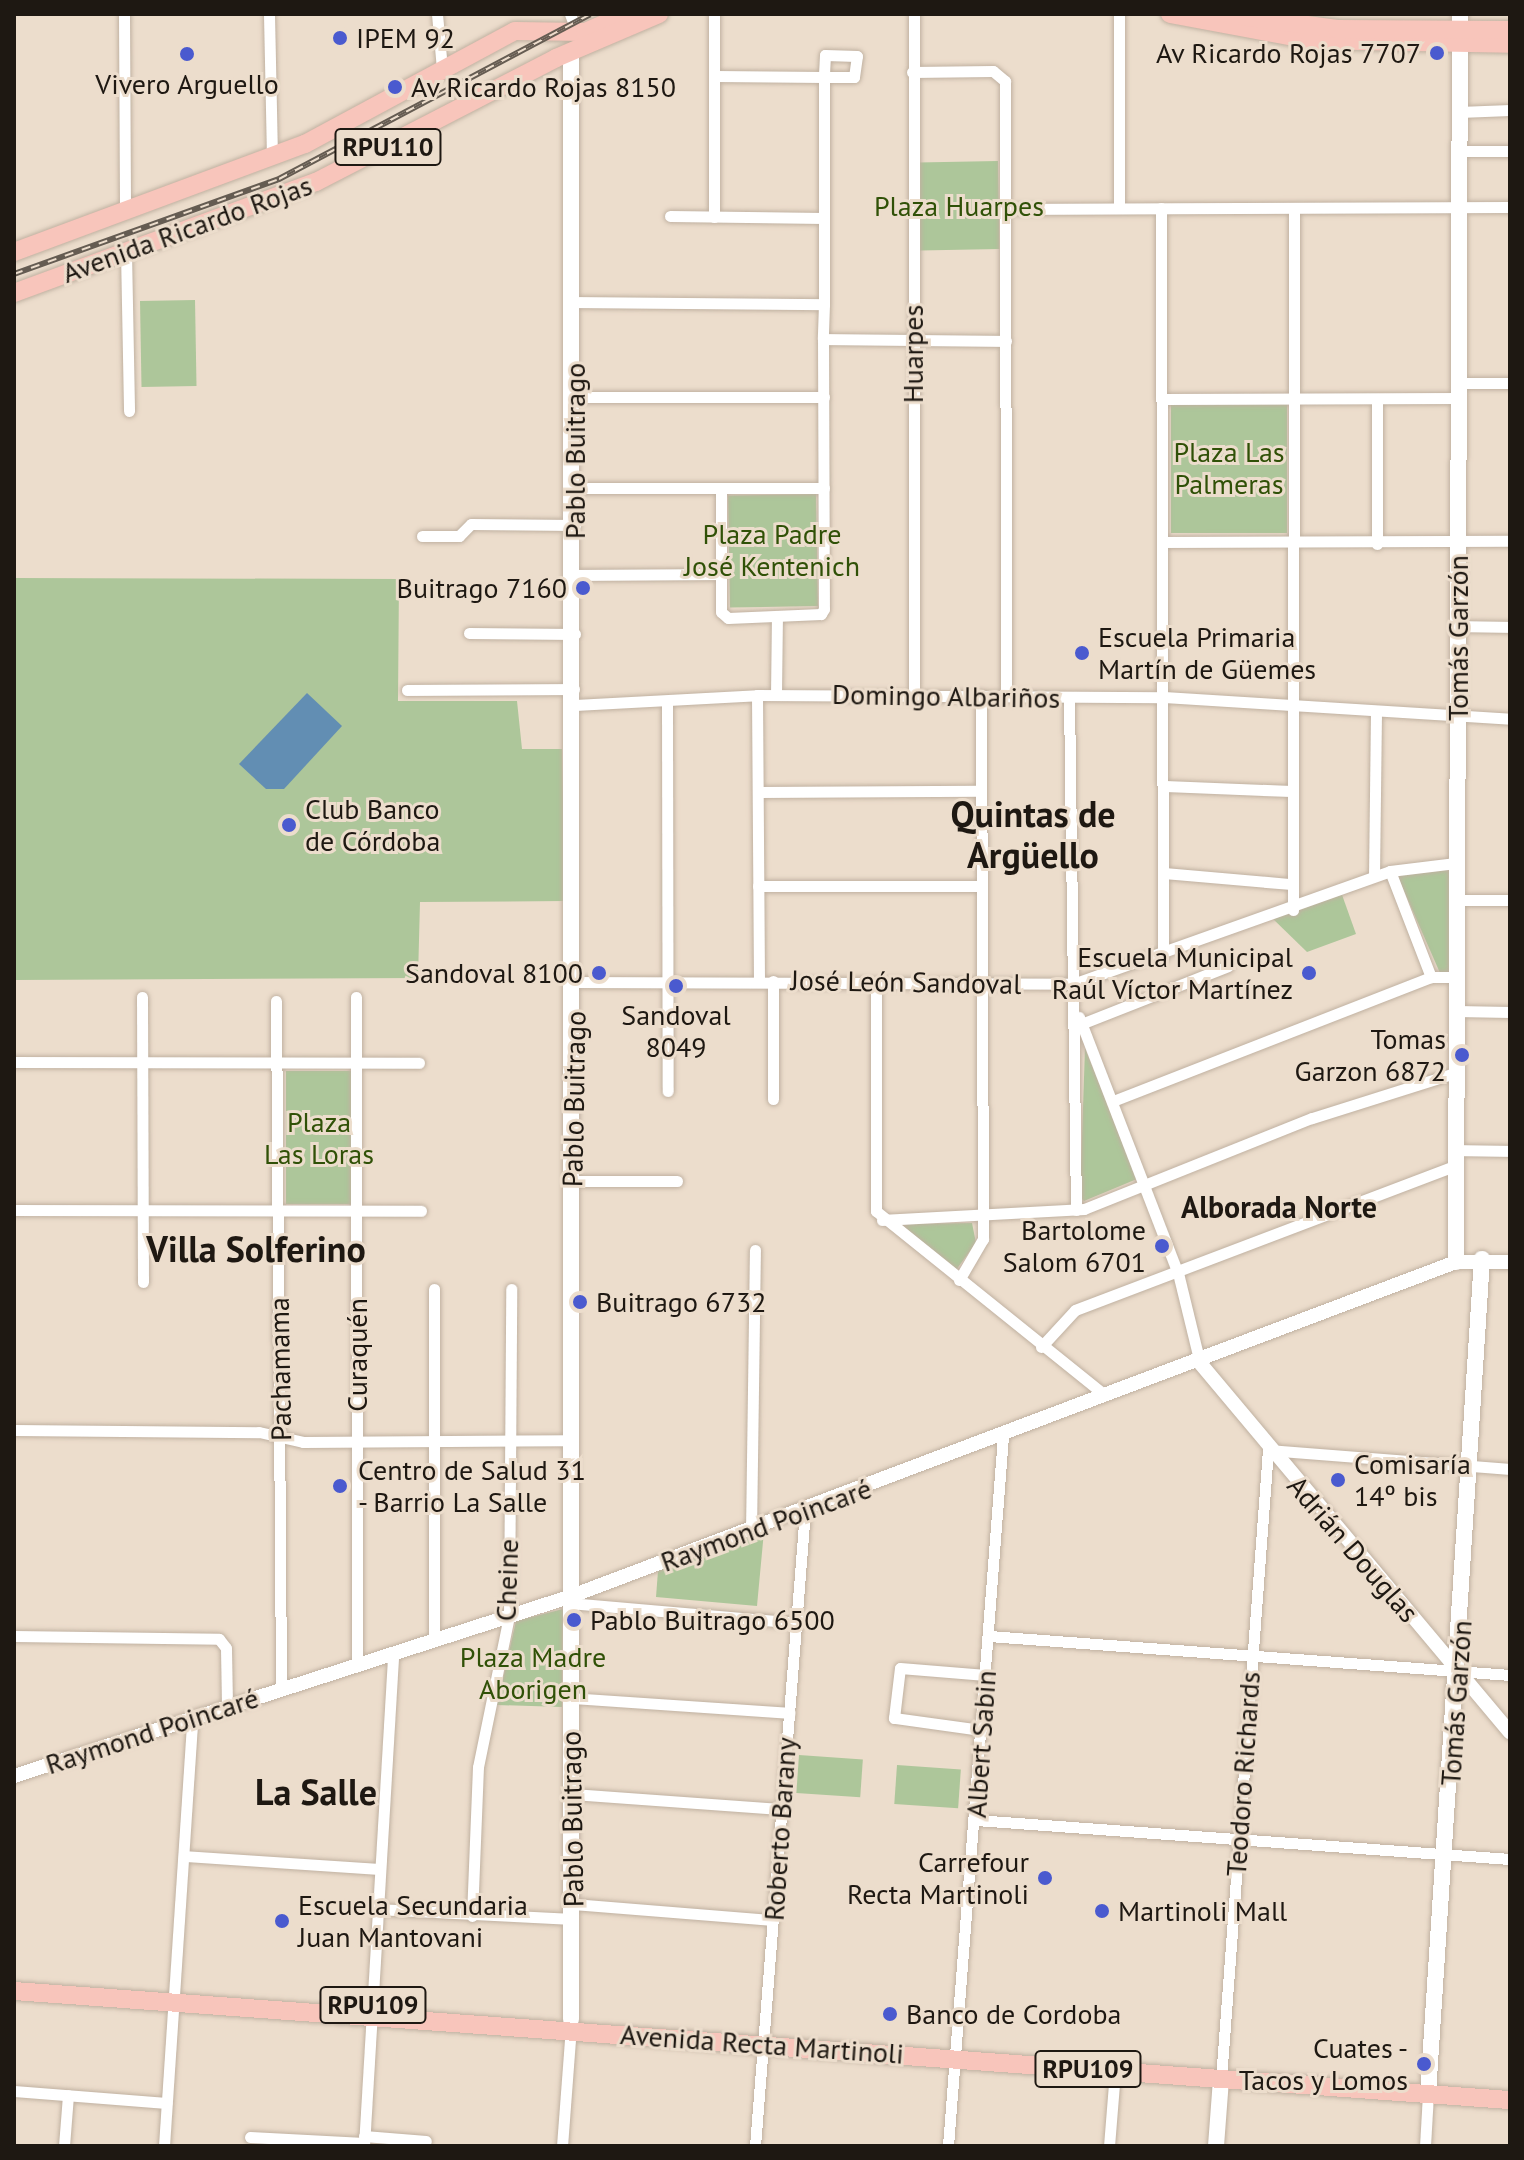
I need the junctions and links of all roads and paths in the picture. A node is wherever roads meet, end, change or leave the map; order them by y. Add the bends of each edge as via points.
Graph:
1 (124, 14) edge
2 (269, 14) edge
3 (437, 14) edge
4 (627, 14) edge
5 (659, 14) edge
6 (714, 14) edge
7 (914, 14) edge
8 (1119, 14) edge
9 (1170, 14) edge
10 (1224, 14) edge
11 (1459, 29) edge
12 (1510, 30) edge
13 (574, 37) edge
14 (1510, 44) edge
15 (442, 69) junction
16 (912, 72) junction
17 (715, 76) junction
18 (824, 77) junction
19 (1510, 110) edge
20 (1459, 112) junction
21 (1459, 151) junction
22 (1510, 151) edge
23 (272, 157) junction
24 (1119, 207) junction
25 (1459, 207) junction
26 (1510, 207) edge
27 (1161, 208) junction
28 (1294, 208) junction
29 (1006, 209) junction
30 (125, 211) junction
31 (670, 216) dead end
32 (714, 217) junction
33 (824, 218) junction
34 (14, 252) edge
35 (126, 252) junction
36 (14, 293) edge
37 (575, 302) junction
38 (824, 304) junction
39 (823, 339) junction
40 (913, 340) junction
41 (1006, 341) junction
42 (1510, 383) edge
43 (1460, 391) junction
44 (576, 397) junction
45 (824, 397) junction
46 (1294, 398) junction
47 (1163, 399) junction
48 (1377, 400) junction
49 (129, 411) dead end
50 (575, 488) junction
51 (721, 488) junction
52 (824, 488) junction
53 (576, 525) junction
54 (422, 536) dead end
55 (1459, 541) junction
56 (1510, 541) edge
57 (1166, 542) junction
58 (1293, 544) junction
59 (1377, 544) junction
60 (720, 574) junction
61 (576, 575) junction
62 (777, 618) junction
63 (1457, 626) junction
64 (1510, 627) edge
65 (469, 633) dead end
66 (576, 634) junction
67 (407, 690) dead end
68 (914, 694) junction
69 (757, 695) junction
70 (776, 695) junction
71 (981, 695) junction
72 (1006, 695) junction
73 (575, 697) junction
74 (1069, 697) junction
75 (1164, 697) junction
76 (667, 705) junction
77 (1294, 706) junction
78 (1376, 712) junction
79 (1457, 718) junction
80 (1510, 719) edge
81 (1165, 786) junction
82 (980, 791) junction
83 (1291, 791) junction
84 (758, 792) junction
85 (1456, 863) junction
86 (1390, 871) junction
87 (1164, 873) junction
88 (1374, 876) junction
89 (1289, 884) junction
90 (758, 886) junction
91 (981, 886) junction
92 (1457, 900) junction
93 (1510, 900) edge
94 (1293, 910) junction
95 (1163, 957) junction
96 (1228, 966) dead end
97 (1431, 977) junction
98 (1456, 977) junction
99 (759, 981) junction
100 (773, 981) junction
101 (576, 982) junction
102 (668, 982) junction
103 (876, 983) junction
104 (982, 983) junction
105 (1073, 984) junction
106 (142, 997) dead end
107 (356, 997) dead end
108 (276, 1001) dead end
109 (1075, 1009) junction
110 (1456, 1011) junction
111 (1510, 1012) edge
112 (1081, 1024) junction
113 (14, 1062) edge
114 (357, 1063) junction
115 (419, 1063) dead end
116 (276, 1064) junction
117 (142, 1066) junction
118 (1455, 1073) junction
119 (668, 1091) dead end
120 (773, 1099) dead end
121 (1113, 1101) junction
122 (1510, 1151) edge
123 (1455, 1158) junction
124 (573, 1181) junction
125 (677, 1181) dead end
126 (1144, 1185) junction
127 (14, 1210) edge
128 (1076, 1210) junction
129 (357, 1211) junction
130 (421, 1211) dead end
131 (276, 1212) junction
132 (142, 1213) junction
133 (983, 1215) junction
134 (882, 1220) junction
135 (755, 1250) dead end
136 (1482, 1259) junction
137 (1456, 1262) junction
138 (1510, 1262) edge
139 (1178, 1273) junction
140 (959, 1280) junction
141 (143, 1282) dead end
142 (434, 1289) dead end
143 (511, 1289) dead end
144 (1041, 1347) junction
145 (1200, 1363) junction
146 (1105, 1395) junction
147 (14, 1430) edge
148 (1003, 1436) junction
149 (283, 1438) junction
150 (510, 1440) junction
151 (570, 1440) junction
152 (434, 1441) junction
153 (358, 1443) junction
154 (1268, 1450) junction
155 (1471, 1466) junction
156 (1510, 1469) edge
157 (805, 1511) junction
158 (751, 1532) junction
159 (569, 1600) junction
160 (509, 1616) junction
161 (796, 1623) junction
162 (14, 1636) edge
163 (989, 1636) junction
164 (434, 1640) junction
165 (393, 1655) junction
166 (1251, 1657) junction
167 (357, 1665) junction
168 (1458, 1671) junction
169 (986, 1675) junction
170 (1510, 1675) edge
171 (281, 1689) junction
172 (571, 1698) junction
173 (227, 1708) junction
174 (789, 1713) junction
175 (192, 1719) junction
176 (981, 1730) junction
177 (1510, 1732) edge
178 (14, 1776) edge
179 (571, 1794) junction
180 (781, 1809) junction
181 (976, 1820) junction
182 (1237, 1839) junction
183 (1446, 1855) junction
184 (184, 1856) junction
185 (1510, 1859) edge
186 (378, 1869) junction
187 (376, 1909) junction
188 (573, 1912) junction
189 (472, 1916) junction
190 (773, 1920) junction
191 (14, 1980) edge
192 (14, 1991) edge
193 (174, 1996) junction
194 (372, 2010) junction
195 (571, 2024) junction
196 (763, 2039) junction
197 (957, 2054) junction
198 (1115, 2071) junction
199 (1223, 2073) junction
200 (1428, 2088) junction
201 (1510, 2088) edge
202 (14, 2091) edge
203 (68, 2095) junction
204 (1510, 2100) edge
205 (167, 2103) junction
206 (250, 2137) dead end
207 (426, 2141) dead end
208 (364, 2142) edge
209 (64, 2146) edge
210 (164, 2146) edge
211 (562, 2146) edge
212 (755, 2146) edge
213 (948, 2146) edge
214 (1109, 2146) edge
215 (1216, 2146) edge
216 (1425, 2146) edge

1 - 30 street
2 - 23 street
3 - 15 street
4 - 13 main road, Avenida Ricardo Rojas / RPU110
5 - 13 main road, Avenida Ricardo Rojas
6 - 17 street
7 - 16 street, Huarpes
8 - 24 street
9 - 11 main road via 1290,38
10 - 11 main road via 1337,29
11 - 12 main road
11 - 14 main road
11 - 20 main road, Tomás Garzón
13 - 15 main road, Avenida Ricardo Rojas / RPU110 via 553,27 515,31
13 - 35 main road, Avenida Ricardo Rojas / RPU110 via 316,182
13 - 37 main road, Pablo Buitrago
15 - 23 main road, Avenida Ricardo Rojas / RPU110
16 - 29 street via 1003,75
16 - 40 street, Huarpes
17 - 18 street
17 - 32 street
18 - 18 street via 854,77 855,51 829,50
18 - 33 street
19 - 20 street
20 - 21 main road, Tomás Garzón
21 - 22 street
21 - 25 main road, Tomás Garzón
23 - 30 main road, Avenida Ricardo Rojas / RPU110
24 - 27 street
24 - 29 street
25 - 26 street
25 - 28 street
25 - 43 main road, Tomás Garzón
27 - 28 street
27 - 47 street
28 - 46 street
29 - 41 street
30 - 34 main road, Avenida Ricardo Rojas / RPU110
31 - 32 street
32 - 33 street
33 - 38 street
35 - 36 main road, Avenida Ricardo Rojas / RPU110
35 - 49 street
37 - 38 street
37 - 44 main road, Pablo Buitrago
38 - 39 street
39 - 40 street
39 - 45 street
40 - 41 street
40 - 68 street, Huarpes
41 - 72 street
42 - 43 street
43 - 48 street
43 - 55 main road, Tomás Garzón
44 - 45 street
44 - 50 main road, Pablo Buitrago
45 - 52 street
46 - 47 street
46 - 48 street
46 - 58 street
47 - 57 street
48 - 59 street
50 - 51 street
50 - 53 main road, Pablo Buitrago
51 - 52 street
51 - 60 street
52 - 62 street via 821,614
53 - 54 street via 471,524 459,536
53 - 61 main road, Pablo Buitrago
55 - 56 street
55 - 59 street
55 - 63 main road, Tomás Garzón
57 - 58 street
57 - 75 street
58 - 59 street
58 - 77 street
60 - 61 street
60 - 62 street via 721,612
61 - 66 main road, Pablo Buitrago
62 - 70 street
63 - 64 street
63 - 79 main road, Tomás Garzón
65 - 66 street
66 - 73 main road, Pablo Buitrago
67 - 73 street, Domingo Albariños
68 - 70 street, Domingo Albariños
68 - 71 street, Domingo Albariños
69 - 70 street, Domingo Albariños
69 - 76 street, Domingo Albariños
69 - 84 street
71 - 72 street, Domingo Albariños
71 - 82 street
72 - 74 street, Domingo Albariños
73 - 76 street, Domingo Albariños
73 - 101 main road, Pablo Buitrago
74 - 75 street, Domingo Albariños
74 - 105 street
75 - 77 street, Domingo Albariños
75 - 81 street
76 - 102 street
77 - 78 street, Domingo Albariños
77 - 83 street
78 - 79 street, Domingo Albariños
78 - 88 street
79 - 80 street, Domingo Albariños
79 - 85 main road, Tomás Garzón
81 - 83 street
81 - 87 street
82 - 84 street
82 - 91 street
83 - 89 street
84 - 90 street
85 - 86 street, José León Sandoval
85 - 92 main road, Tomás Garzón
86 - 88 street, José León Sandoval
86 - 97 street
87 - 89 street
87 - 95 street
88 - 94 street, José León Sandoval
89 - 94 street
90 - 91 street
90 - 99 street
91 - 104 street
92 - 93 street
92 - 98 main road, Tomás Garzón
94 - 95 street, José León Sandoval
95 - 105 street, José León Sandoval
96 - 112 street
97 - 98 street
97 - 121 street
98 - 110 main road, Tomás Garzón
99 - 100 street, José León Sandoval
99 - 102 street, José León Sandoval
100 - 103 street, José León Sandoval
100 - 120 street
101 - 102 street, José León Sandoval
101 - 124 main road, Pablo Buitrago
102 - 119 street
103 - 104 street, José León Sandoval
103 - 134 street via 873,1195
104 - 105 street, José León Sandoval
104 - 133 street
105 - 109 street
106 - 117 street
107 - 114 street, Curaquén
108 - 116 street, Pachamama
109 - 112 street
109 - 128 street
110 - 111 street
110 - 118 main road, Tomás Garzón
112 - 121 street
113 - 117 street
114 - 115 street
114 - 116 street
114 - 129 street, Curaquén
116 - 117 street
116 - 131 street, Pachamama
117 - 132 street
118 - 123 main road, Tomás Garzón
118 - 126 street via 1312,1118
121 - 126 street
122 - 123 street
123 - 137 main road, Tomás Garzón
123 - 139 street
124 - 125 street
124 - 151 main road, Pablo Buitrago
126 - 128 street
126 - 139 street
127 - 132 street
128 - 133 street
129 - 130 street
129 - 131 street
129 - 153 street, Curaquén
131 - 132 street
131 - 149 street, Pachamama
132 - 141 street
133 - 134 street
133 - 140 street via 980,1248
134 - 140 street
135 - 158 street
136 - 137 street, Raymond Poincaré
136 - 138 street, Raymond Poincaré
136 - 155 main road, Tomás Garzón
137 - 145 street, Raymond Poincaré
139 - 144 street via 1070,1313
139 - 145 street
140 - 144 street
142 - 152 street
143 - 150 street, Cheine
144 - 146 street
145 - 146 street, Raymond Poincaré
145 - 154 street, Adrián Douglas
146 - 148 street, Raymond Poincaré
147 - 149 street
148 - 157 street, Raymond Poincaré
148 - 163 street, Albert Sabin
149 - 153 street
149 - 171 street, Pachamama
150 - 151 street
150 - 152 street
150 - 160 street, Cheine
151 - 159 main road, Pablo Buitrago
152 - 153 street
152 - 164 street
153 - 167 street, Curaquén
154 - 155 street
154 - 166 street, Teodoro Richards
154 - 168 street, Adrián Douglas
155 - 156 street
155 - 168 main road, Tomás Garzón
157 - 158 street, Raymond Poincaré
157 - 161 street, Roberto Barany
158 - 159 street, Raymond Poincaré
159 - 160 street, Raymond Poincaré
159 - 161 street
159 - 172 main road, Pablo Buitrago
160 - 164 street, Raymond Poincaré
160 - 189 street, Cheine via 478,1767
161 - 174 street, Roberto Barany
162 - 173 street via 219,1639 226,1648
163 - 166 street
163 - 169 street, Albert Sabin
164 - 165 street, Raymond Poincaré
165 - 167 street, Raymond Poincaré
165 - 186 street
166 - 168 street
166 - 182 street, Teodoro Richards
167 - 171 street, Raymond Poincaré
168 - 170 street
168 - 177 street, Adrián Douglas
168 - 183 main road, Tomás Garzón
169 - 176 street, Albert Sabin
169 - 176 street via 900,1668 895,1706 898,1723
171 - 173 street, Raymond Poincaré
172 - 174 street
172 - 179 main road, Pablo Buitrago
173 - 175 street, Raymond Poincaré
174 - 180 street, Roberto Barany
175 - 178 street, Raymond Poincaré
175 - 184 street
176 - 181 street, Albert Sabin
179 - 180 street
179 - 188 main road, Pablo Buitrago
180 - 190 street, Roberto Barany
181 - 182 street
181 - 197 street, Albert Sabin
182 - 183 street
182 - 199 street, Teodoro Richards
183 - 185 street
183 - 200 main road, Tomás Garzón
184 - 186 street
184 - 193 street
186 - 187 street
187 - 189 street
187 - 194 street
188 - 189 street
188 - 190 street
188 - 195 main road, Pablo Buitrago
190 - 196 street, Roberto Barany
191 - 193 main road, Avenida Recta Martinoli / RPU109
192 - 193 main road, Avenida Recta Martinoli / RPU109
193 - 194 main road, Avenida Recta Martinoli / RPU109
193 - 205 street
194 - 195 main road, Avenida Recta Martinoli / RPU109
194 - 208 street
195 - 196 main road, Avenida Recta Martinoli / RPU109
195 - 211 street, Pablo Buitrago
196 - 197 main road, Avenida Recta Martinoli / RPU109
196 - 212 street, Roberto Barany
197 - 198 main road, Avenida Recta Martinoli / RPU109
197 - 199 main road, Avenida Recta Martinoli / RPU109
197 - 213 street, Albert Sabin
198 - 199 main road, Avenida Recta Martinoli / RPU109
198 - 214 street
199 - 200 main road, Avenida Recta Martinoli / RPU109
199 - 215 main road, Teodoro Richards
200 - 201 main road, Avenida Recta Martinoli / RPU109
200 - 204 main road, Avenida Recta Martinoli / RPU109
200 - 216 street, Tomás Garzón
202 - 203 street
203 - 205 street
203 - 209 street
205 - 210 street
206 - 208 street
207 - 208 street

